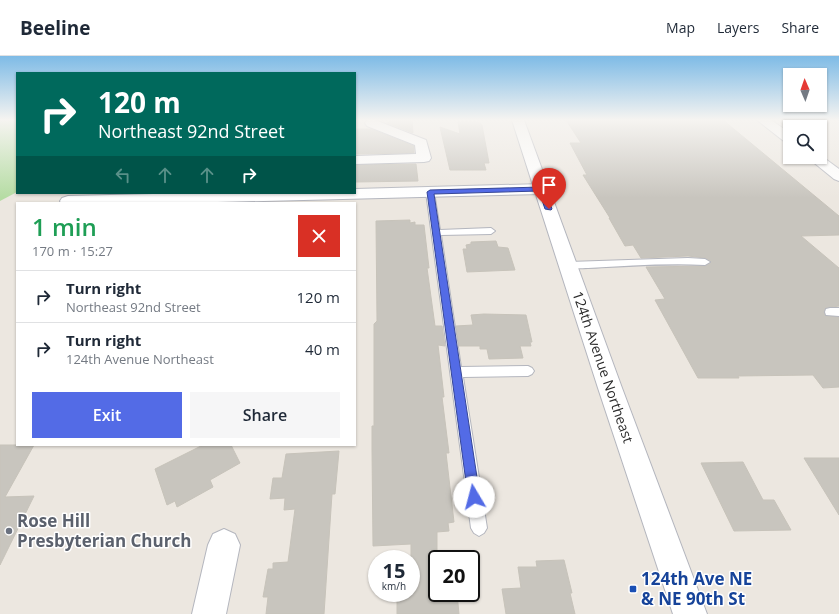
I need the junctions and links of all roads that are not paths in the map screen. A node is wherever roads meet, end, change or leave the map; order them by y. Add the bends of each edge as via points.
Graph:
1 (423, 146) edge
2 (527, 146) edge
3 (356, 160) edge
4 (823, 164) edge
5 (839, 176) edge
6 (542, 189) junction
7 (430, 192) junction
8 (356, 193) edge
9 (304, 194) edge
10 (179, 196) edge
11 (100, 197) edge
12 (68, 201) dead end
13 (492, 231) dead end
14 (436, 233) junction
15 (705, 262) dead end
16 (569, 265) junction
17 (528, 371) dead end
18 (456, 372) junction
19 (479, 528) dead end
20 (224, 545) dead end
21 (209, 614) edge
22 (690, 614) edge

1 - 3 street via 424,158
2 - 6 street, 124th Avenue Northeast
4 - 5 street
6 - 7 street
6 - 16 street, 124th Avenue Northeast
7 - 8 street
7 - 14 lane
9 - 10 street
10 - 11 street
11 - 12 street
13 - 14 lane
14 - 18 lane
15 - 16 lane
16 - 22 street, 124th Avenue Northeast
17 - 18 lane
18 - 19 lane
20 - 21 street

